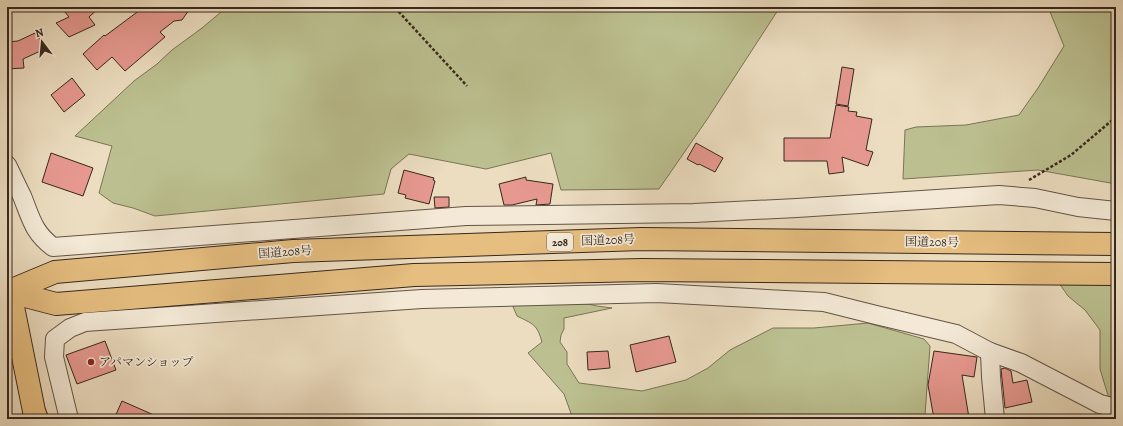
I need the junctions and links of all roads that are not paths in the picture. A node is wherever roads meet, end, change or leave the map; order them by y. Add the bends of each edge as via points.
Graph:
1 (7, 165) edge
2 (1116, 210) edge
3 (1116, 244) edge
4 (1116, 274) edge
5 (8, 288) edge
6 (990, 352) junction
7 (1116, 408) edge
8 (37, 419) edge
9 (69, 419) edge
10 (996, 419) edge

1 - 2 street via 32,223 42,238 53,246 466,216 702,212 1003,196
3 - 5 main road, 国道208号 / 208 via 641,239 293,251 55,272
4 - 5 main road via 642,270 414,275 56,304
5 - 8 main road
6 - 7 street via 1021,363 1100,404
6 - 9 street via 956,334 824,302 657,294 422,299 85,322 70,328 56,339 54,357
6 - 10 street

